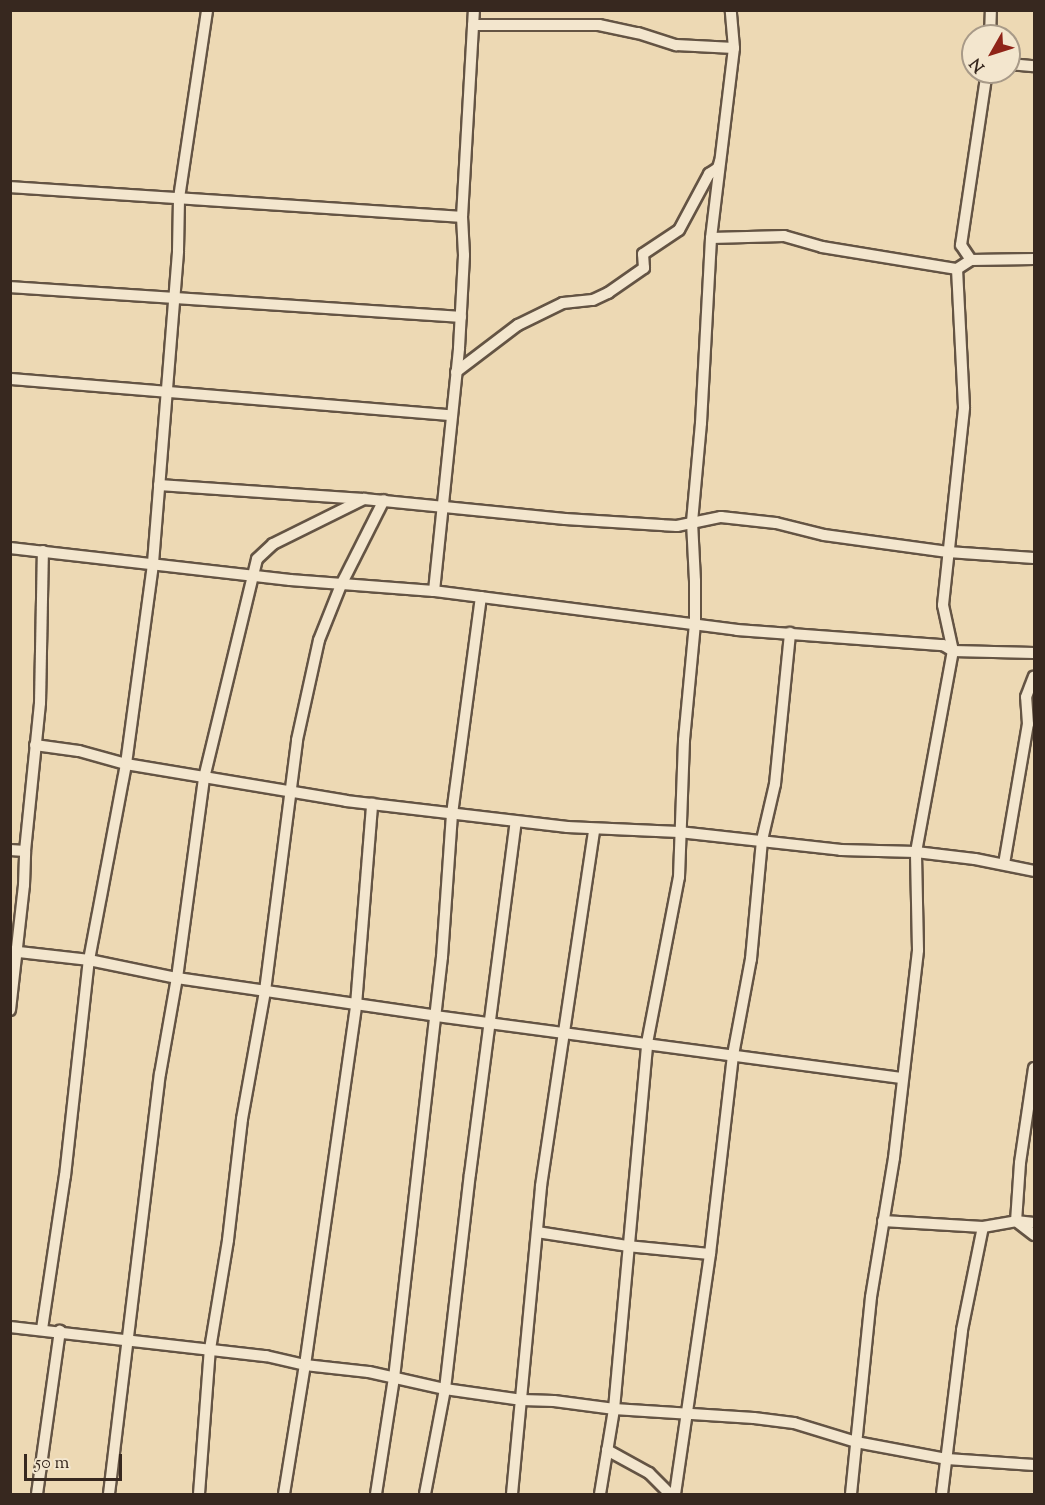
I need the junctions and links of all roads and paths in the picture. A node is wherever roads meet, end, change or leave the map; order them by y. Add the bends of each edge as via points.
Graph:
1 (207, 10) edge
2 (474, 10) edge
3 (731, 10) edge
4 (473, 26) junction
5 (734, 48) junction
6 (985, 84) edge
7 (722, 152) junction
8 (10, 187) edge
9 (179, 198) junction
10 (462, 217) junction
11 (711, 238) junction
12 (1035, 259) edge
13 (971, 260) junction
14 (957, 269) junction
15 (10, 287) edge
16 (173, 298) junction
17 (461, 317) junction
18 (456, 372) junction
19 (10, 379) edge
20 (165, 393) junction
21 (452, 415) junction
22 (159, 485) junction
23 (364, 499) junction
24 (384, 500) junction
25 (441, 508) junction
26 (692, 522) junction
27 (10, 548) edge
28 (43, 551) junction
29 (948, 552) junction
30 (1035, 558) edge
31 (153, 563) junction
32 (252, 576) junction
33 (341, 585) junction
34 (434, 591) junction
35 (481, 597) junction
36 (695, 624) junction
37 (790, 633) junction
38 (953, 651) junction
39 (1035, 653) edge
40 (1035, 676) edge
41 (35, 746) junction
42 (126, 764) junction
43 (204, 778) junction
44 (289, 793) junction
45 (372, 804) junction
46 (452, 814) junction
47 (516, 822) junction
48 (594, 830) junction
49 (679, 832) junction
50 (762, 840) junction
51 (10, 850) edge
52 (25, 851) junction
53 (916, 852) junction
54 (1004, 864) junction
55 (1035, 871) edge
56 (14, 952) edge
57 (89, 960) junction
58 (177, 978) junction
59 (265, 991) junction
60 (356, 1005) junction
61 (10, 1010) edge
62 (436, 1016) junction
63 (490, 1023) junction
64 (562, 1032) junction
65 (647, 1043) junction
66 (733, 1055) junction
67 (1035, 1068) edge
68 (902, 1078) junction
69 (883, 1221) junction
70 (1016, 1221) junction
71 (1035, 1223) edge
72 (983, 1227) junction
73 (537, 1232) junction
74 (1035, 1235) edge
75 (627, 1246) junction
76 (710, 1254) junction
77 (10, 1327) edge
78 (42, 1329) junction
79 (60, 1331) junction
80 (127, 1341) junction
81 (210, 1349) junction
82 (305, 1365) junction
83 (394, 1378) junction
84 (445, 1389) junction
85 (522, 1400) junction
86 (614, 1409) junction
87 (686, 1413) junction
88 (856, 1442) junction
89 (607, 1450) junction
90 (947, 1459) junction
91 (1035, 1465) edge
92 (37, 1494) edge
93 (109, 1494) edge
94 (199, 1494) edge
95 (284, 1494) edge
96 (376, 1494) edge
97 (425, 1494) edge
98 (512, 1494) edge
99 (600, 1494) edge
100 (669, 1494) edge
101 (675, 1494) edge
102 (851, 1494) edge
103 (942, 1494) edge

1 - 9 street
2 - 4 street
3 - 5 street
4 - 5 street via 599,25 676,45
4 - 10 street
5 - 7 street
6 - 13 street via 961,245
7 - 11 street
7 - 18 street via 718,168 708,174 679,230 643,254 644,268 593,300 563,303 518,325
8 - 9 street
9 - 10 street
9 - 16 street
10 - 17 street
11 - 14 street via 784,236 822,247
11 - 26 street
12 - 13 street
13 - 14 street
14 - 29 street via 964,407
15 - 16 street
16 - 17 street
16 - 20 street
17 - 18 street
18 - 21 street
19 - 20 street
20 - 21 street
20 - 22 street
21 - 25 street
22 - 23 street
22 - 31 street
23 - 24 street
23 - 32 street via 273,544 257,559
24 - 25 street
24 - 33 street
25 - 26 street via 677,526
25 - 34 street
26 - 29 street via 721,517 754,520 824,535
26 - 36 street
27 - 28 street
28 - 31 street
28 - 41 street via 40,703
29 - 30 street
29 - 38 street via 943,605
31 - 32 street
31 - 42 street
32 - 33 street
32 - 43 street
33 - 34 street
33 - 44 street via 315,657
34 - 35 street
35 - 36 street
35 - 46 street
36 - 37 street
36 - 49 street
37 - 38 street via 943,645
37 - 50 street via 775,784
38 - 39 street
38 - 53 street
40 - 54 street via 1026,697 1028,724
41 - 42 street via 79,751
41 - 52 street
42 - 43 street
42 - 57 street
43 - 44 street
43 - 58 street
44 - 45 street
44 - 59 street
45 - 46 street
45 - 60 street
46 - 47 street
46 - 62 street
47 - 48 street
47 - 63 street
48 - 49 street
48 - 64 street
49 - 50 street
49 - 65 street via 676,894
50 - 53 street via 841,850
50 - 66 street via 751,959
51 - 52 street
52 - 56 street
53 - 54 street
53 - 68 street via 918,950
54 - 55 street
56 - 57 street
56 - 61 street
57 - 58 street
57 - 78 street via 65,1176
58 - 59 street
58 - 80 street via 160,1074
59 - 60 street
59 - 81 street via 242,1119
60 - 62 street
60 - 82 street
62 - 63 street
62 - 83 street
63 - 64 street
63 - 84 street
64 - 65 street
64 - 73 street
65 - 66 street
65 - 75 street
66 - 68 street
66 - 76 street
67 - 70 street via 1020,1162
68 - 69 street
69 - 72 street
69 - 88 street
70 - 71 street
70 - 72 street
70 - 74 street
72 - 90 street via 962,1330
73 - 75 street
73 - 85 street
75 - 76 street
75 - 86 street
76 - 87 street
77 - 78 street
78 - 79 street
79 - 80 street
79 - 92 street
80 - 81 street
80 - 93 street
81 - 82 street
81 - 94 street
82 - 83 street
82 - 95 street
83 - 84 street
83 - 96 street
84 - 85 street
84 - 97 street
85 - 86 street
85 - 98 street
86 - 87 street
86 - 89 street
87 - 88 street via 794,1423
87 - 101 street
88 - 90 street
88 - 102 street
89 - 99 street
89 - 100 street via 649,1473
90 - 91 street
90 - 103 street

